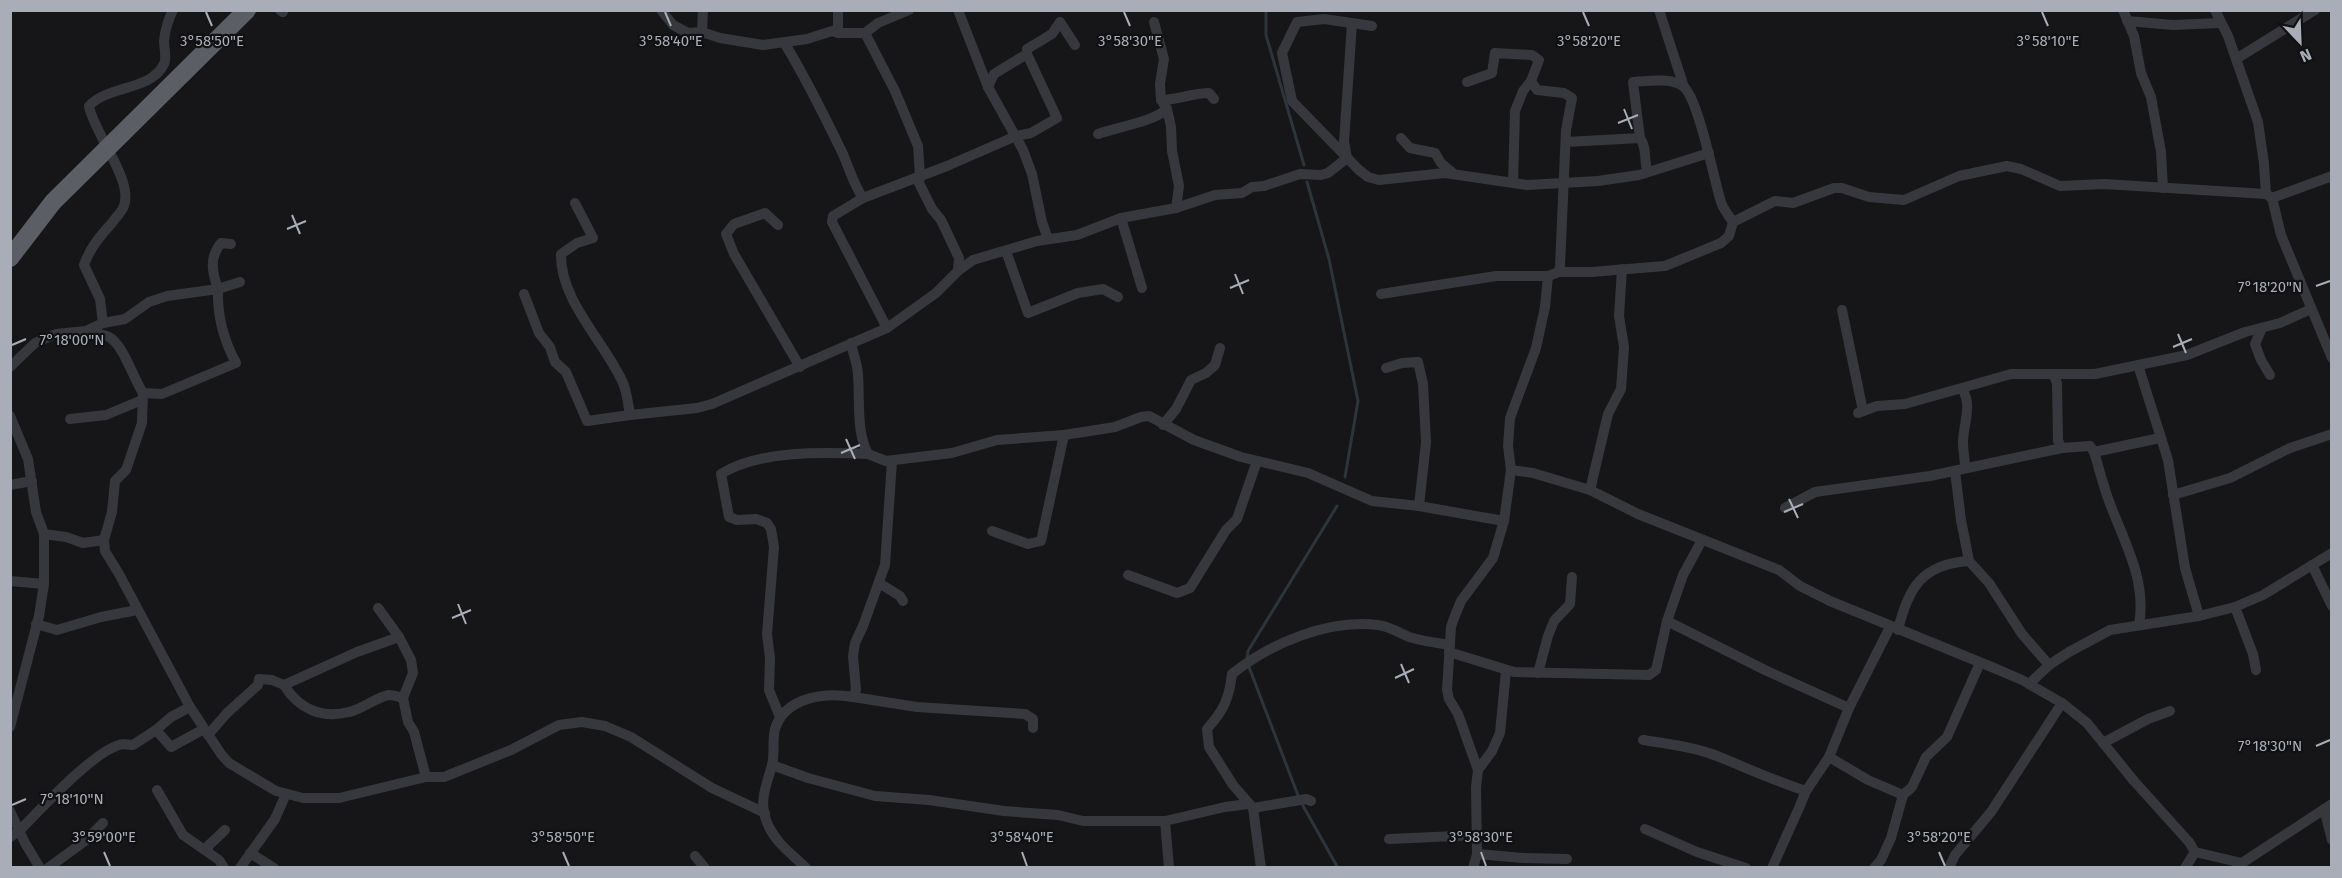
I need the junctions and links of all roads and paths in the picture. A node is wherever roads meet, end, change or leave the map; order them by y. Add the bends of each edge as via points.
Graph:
1 (173, 10) edge
2 (247, 10) edge
3 (661, 10) edge
4 (703, 10) edge
5 (838, 10) edge
6 (909, 10) edge
7 (958, 10) edge
8 (1659, 10) edge
9 (2215, 10) edge
10 (2315, 10) edge
11 (2125, 16) edge
12 (1154, 22) dead end
13 (1352, 23) junction
14 (2220, 23) junction
15 (1372, 26) dead end
16 (702, 32) junction
17 (838, 33) junction
18 (865, 33) junction
19 (784, 44) junction
20 (1075, 45) dead end
21 (1027, 54) junction
22 (2236, 59) junction
23 (1531, 81) junction
24 (1467, 82) dead end
25 (988, 87) junction
26 (1684, 87) junction
27 (1214, 99) dead end
28 (1164, 104) junction
29 (1098, 134) dead end
30 (1016, 136) junction
31 (1401, 138) dead end
32 (1640, 138) junction
33 (1566, 142) junction
34 (1709, 153) junction
35 (1347, 158) junction
36 (1648, 172) junction
37 (1455, 174) junction
38 (2331, 176) edge
39 (920, 177) junction
40 (1513, 183) junction
41 (1564, 183) junction
42 (2163, 188) junction
43 (2269, 196) junction
44 (863, 198) junction
45 (576, 203) dead end
46 (1176, 208) junction
47 (1120, 218) junction
48 (1733, 222) junction
49 (778, 225) dead end
50 (1048, 239) junction
51 (231, 244) dead end
52 (1006, 250) junction
53 (10, 258) edge
54 (1622, 269) junction
55 (958, 271) junction
56 (1559, 272) junction
57 (1548, 276) junction
58 (240, 282) dead end
59 (1142, 288) dead end
60 (218, 289) junction
61 (524, 294) dead end
62 (1382, 294) dead end
63 (1118, 297) dead end
64 (2311, 309) junction
65 (1842, 310) dead end
66 (103, 323) junction
67 (887, 328) junction
68 (2262, 328) junction
69 (86, 331) junction
70 (851, 343) junction
71 (1220, 348) dead end
72 (2331, 358) edge
73 (2138, 365) junction
74 (10, 367) edge
75 (800, 367) junction
76 (1386, 368) dead end
77 (2053, 374) junction
78 (2270, 375) dead end
79 (1962, 389) junction
80 (142, 397) junction
81 (630, 415) junction
82 (10, 416) edge
83 (70, 419) dead end
84 (1163, 425) junction
85 (2331, 434) edge
86 (1064, 435) junction
87 (2160, 438) junction
88 (2062, 448) junction
89 (2094, 452) junction
90 (868, 454) junction
91 (892, 460) junction
92 (1257, 461) junction
93 (1960, 469) junction
94 (1511, 470) junction
95 (32, 481) junction
96 (10, 485) edge
97 (1590, 490) junction
98 (2173, 495) junction
99 (1419, 506) junction
100 (1785, 508) dead end
101 (1504, 521) junction
102 (992, 531) dead end
103 (44, 534) junction
104 (104, 540) junction
105 (1702, 540) junction
106 (2331, 553) edge
107 (1969, 561) junction
108 (2312, 565) junction
109 (1128, 574) dead end
110 (1572, 577) dead end
111 (10, 581) edge
112 (879, 583) junction
113 (44, 584) junction
114 (903, 601) dead end
115 (2331, 606) edge
116 (2235, 607) junction
117 (378, 608) dead end
118 (137, 610) junction
119 (2199, 616) junction
120 (1667, 621) junction
121 (36, 624) junction
122 (2139, 625) junction
123 (1894, 629) junction
124 (399, 637) junction
125 (1450, 649) junction
126 (1980, 663) junction
127 (2049, 665) junction
128 (2256, 670) dead end
129 (1506, 671) junction
130 (1538, 673) junction
131 (2030, 684) junction
132 (284, 686) junction
133 (16, 689) edge
134 (853, 697) junction
135 (403, 699) junction
136 (2062, 703) junction
137 (190, 707) junction
138 (1849, 708) junction
139 (2170, 711) dead end
140 (780, 717) junction
141 (10, 727) edge
142 (1033, 728) dead end
143 (156, 730) junction
144 (206, 732) junction
145 (1643, 740) dead end
146 (2103, 742) junction
147 (1829, 757) junction
148 (772, 765) junction
149 (1478, 770) junction
150 (426, 777) junction
151 (158, 790) dead end
152 (1806, 791) junction
153 (286, 794) junction
154 (1904, 795) junction
155 (1311, 801) dead end
156 (1251, 806) junction
157 (2327, 806) edge
158 (10, 811) edge
159 (765, 813) junction
160 (1164, 821) junction
161 (103, 824) dead end
162 (1645, 829) dead end
163 (225, 830) dead end
164 (15, 834) edge
165 (1479, 835) junction
166 (1389, 839) dead end
167 (2331, 840) edge
168 (208, 852) junction
169 (2195, 852) junction
170 (250, 853) junction
171 (1478, 854) junction
172 (695, 856) dead end
173 (1567, 859) dead end
174 (800, 865) edge
175 (40, 867) edge
176 (48, 867) edge
177 (224, 867) edge
178 (240, 867) edge
179 (274, 867) edge
180 (705, 867) edge
181 (1169, 867) edge
182 (1261, 867) edge
183 (1473, 867) edge
184 (1746, 867) edge
185 (1772, 867) edge
186 (1874, 867) edge
187 (1949, 867) edge
188 (2185, 867) edge

1 - 66 street via 165,38 165,60 155,75 147,82 95,99 89,106 126,192 124,207 95,242 84,265 100,299
2 - 53 highway via 53,202
3 - 16 street via 673,25 688,33
4 - 16 street
5 - 17 street
6 - 18 street
7 - 25 street
8 - 26 street
9 - 14 street
10 - 22 street
11 - 14 street via 2173,25
11 - 42 street via 2151,97
12 - 28 street via 1164,59 1160,84
13 - 15 street
13 - 35 street via 1344,142
13 - 35 street via 1324,19 1297,22 1282,53 1292,101
14 - 22 street
16 - 19 street via 720,39
17 - 18 street
17 - 19 street via 831,31
18 - 39 street via 918,146
19 - 44 street via 805,78
20 - 21 street via 1060,22 1052,34 1027,49
21 - 25 street via 994,74
21 - 30 street via 1057,118 1031,133
22 - 43 street via 2258,122
23 - 24 street via 1537,57 1503,52 1495,53 1492,73
23 - 33 street via 1537,90 1564,93 1572,98
23 - 40 street via 1515,111
25 - 30 street
26 - 32 street via 1673,82 1634,82
26 - 34 street
27 - 28 street via 1203,93
28 - 29 street via 1162,113
28 - 46 street via 1179,186
30 - 39 street
30 - 50 street via 1032,174
31 - 37 street via 1410,148 1435,153 1441,164
32 - 33 street
32 - 36 street via 1645,144
33 - 41 street
34 - 36 street
34 - 48 street via 1722,204
35 - 37 street via 1368,177 1379,180
35 - 46 street via 1328,173 1300,174
36 - 41 street
37 - 40 street
38 - 43 street
39 - 44 street
39 - 55 street via 919,183 959,258
40 - 41 street
41 - 56 street
42 - 43 street
42 - 48 street via 2060,186 2007,166 1959,176 1904,200 1834,188 1793,204 1775,201
43 - 64 street
44 - 67 street via 833,216 832,222
45 - 81 street via 593,238 561,254 560,267 571,296 623,383
46 - 47 street
47 - 50 street via 1077,235
47 - 59 street
48 - 54 street via 1729,236 1721,243 1689,257 1665,266
49 - 75 street via 765,213 734,224 726,234
50 - 52 street
51 - 60 street via 221,243 214,252 212,264
52 - 55 street via 973,260
52 - 63 street via 1028,313 1078,293 1103,289
54 - 56 street
54 - 97 street via 1621,389 1608,414
55 - 67 street via 936,293
56 - 57 street
57 - 62 street via 1496,276
57 - 94 street via 1536,348 1510,418
58 - 60 street
60 - 66 street via 167,296 149,302 125,319
60 - 80 street via 217,309 236,363 162,394
61 - 81 street via 539,333 555,362 566,372 587,421
64 - 68 street
64 - 72 street
65 - 79 street via 1860,412
66 - 69 street
67 - 70 street
68 - 73 street via 2187,355
68 - 78 street via 2255,344
69 - 74 street via 56,334 35,343
69 - 80 street via 111,338 127,360
70 - 75 street
70 - 90 street via 858,372 860,422
71 - 84 street via 1215,365 1191,380
73 - 77 street via 2095,374
73 - 87 street
75 - 81 street via 697,408
76 - 99 street via 1418,362 1426,442
77 - 79 street via 2010,374
77 - 88 street via 2057,383 2058,441
79 - 93 street via 1968,403
80 - 83 street via 106,415
80 - 104 street via 142,423 126,470 115,481
82 - 95 street via 28,459
84 - 86 street via 1149,416 1115,427
84 - 92 street
85 - 98 street via 2290,448 2230,478
86 - 91 street via 997,440 952,453
86 - 102 street via 1041,541 1028,544
87 - 89 street
87 - 98 street
88 - 89 street via 2090,446
88 - 93 street
89 - 122 street via 2140,586 2143,606
90 - 91 street
90 - 140 street via 762,459 721,474 729,517 756,519 771,529 774,547 767,634 769,690
91 - 112 street via 885,565
92 - 99 street via 1308,473 1372,501
92 - 109 street via 1237,519 1190,588 1177,593
93 - 100 street via 1815,492
93 - 107 street via 1961,520
94 - 97 street
94 - 101 street
95 - 96 street
95 - 103 street
97 - 105 street
98 - 119 street via 2185,568
99 - 101 street
101 - 125 street via 1493,558 1461,602 1451,627
103 - 104 street via 83,543
103 - 113 street
104 - 118 street via 105,551
105 - 120 street via 1683,575
105 - 123 street via 1779,570 1800,586
106 - 108 street
107 - 123 street via 1933,569 1917,582
107 - 127 street
108 - 115 street
108 - 116 street
110 - 130 street via 1570,604 1554,621
111 - 113 street
112 - 114 street
112 - 134 street via 855,643
113 - 121 street
116 - 119 street
116 - 128 street
117 - 124 street
118 - 121 street via 57,630
118 - 137 street
119 - 122 street
120 - 130 street via 1656,670 1649,675
120 - 138 street
121 - 133 street
122 - 127 street via 2110,630
123 - 126 street
123 - 138 street
124 - 132 street
124 - 135 street via 413,673
125 - 129 street
125 - 149 street via 1449,699
125 - 156 street via 1381,625 1339,625 1292,640 1247,662 1232,674 1223,712 1207,729 1209,747
126 - 131 street
126 - 154 street via 1947,737 1926,757
127 - 131 street
129 - 130 street
129 - 149 street via 1500,733
131 - 136 street
132 - 135 street via 304,708 328,713 350,712 390,695
132 - 144 street via 259,679 258,685
133 - 141 street
134 - 140 street via 839,695 798,702
134 - 142 street via 917,707 1025,714 1033,718
135 - 150 street
136 - 146 street
136 - 187 street via 1991,812
137 - 143 street
137 - 144 street
138 - 147 street
139 - 146 street
140 - 148 street
143 - 144 street via 171,747
143 - 164 street via 133,745 121,744 105,753
144 - 153 street via 229,763
145 - 152 street via 1716,756
146 - 169 street
147 - 152 street
147 - 154 street
148 - 159 street via 762,794
148 - 160 street via 875,796 1058,814 1083,821
149 - 165 street
150 - 153 street via 339,798
150 - 159 street via 444,777 511,750 559,725 582,722 631,737 712,788
151 - 168 street via 183,835
152 - 185 street
153 - 170 street via 275,819
154 - 186 street via 1891,838
155 - 156 street
156 - 160 street via 1225,807
156 - 182 street
157 - 167 street
157 - 169 street via 2242,863
158 - 164 street
159 - 174 street via 776,839
160 - 181 street
161 - 176 street
162 - 184 street via 1697,852
163 - 168 street via 208,846
164 - 175 street
165 - 166 street
165 - 171 street
168 - 177 street
169 - 188 street
170 - 178 street
170 - 179 street
171 - 173 street
171 - 183 street
172 - 180 street

